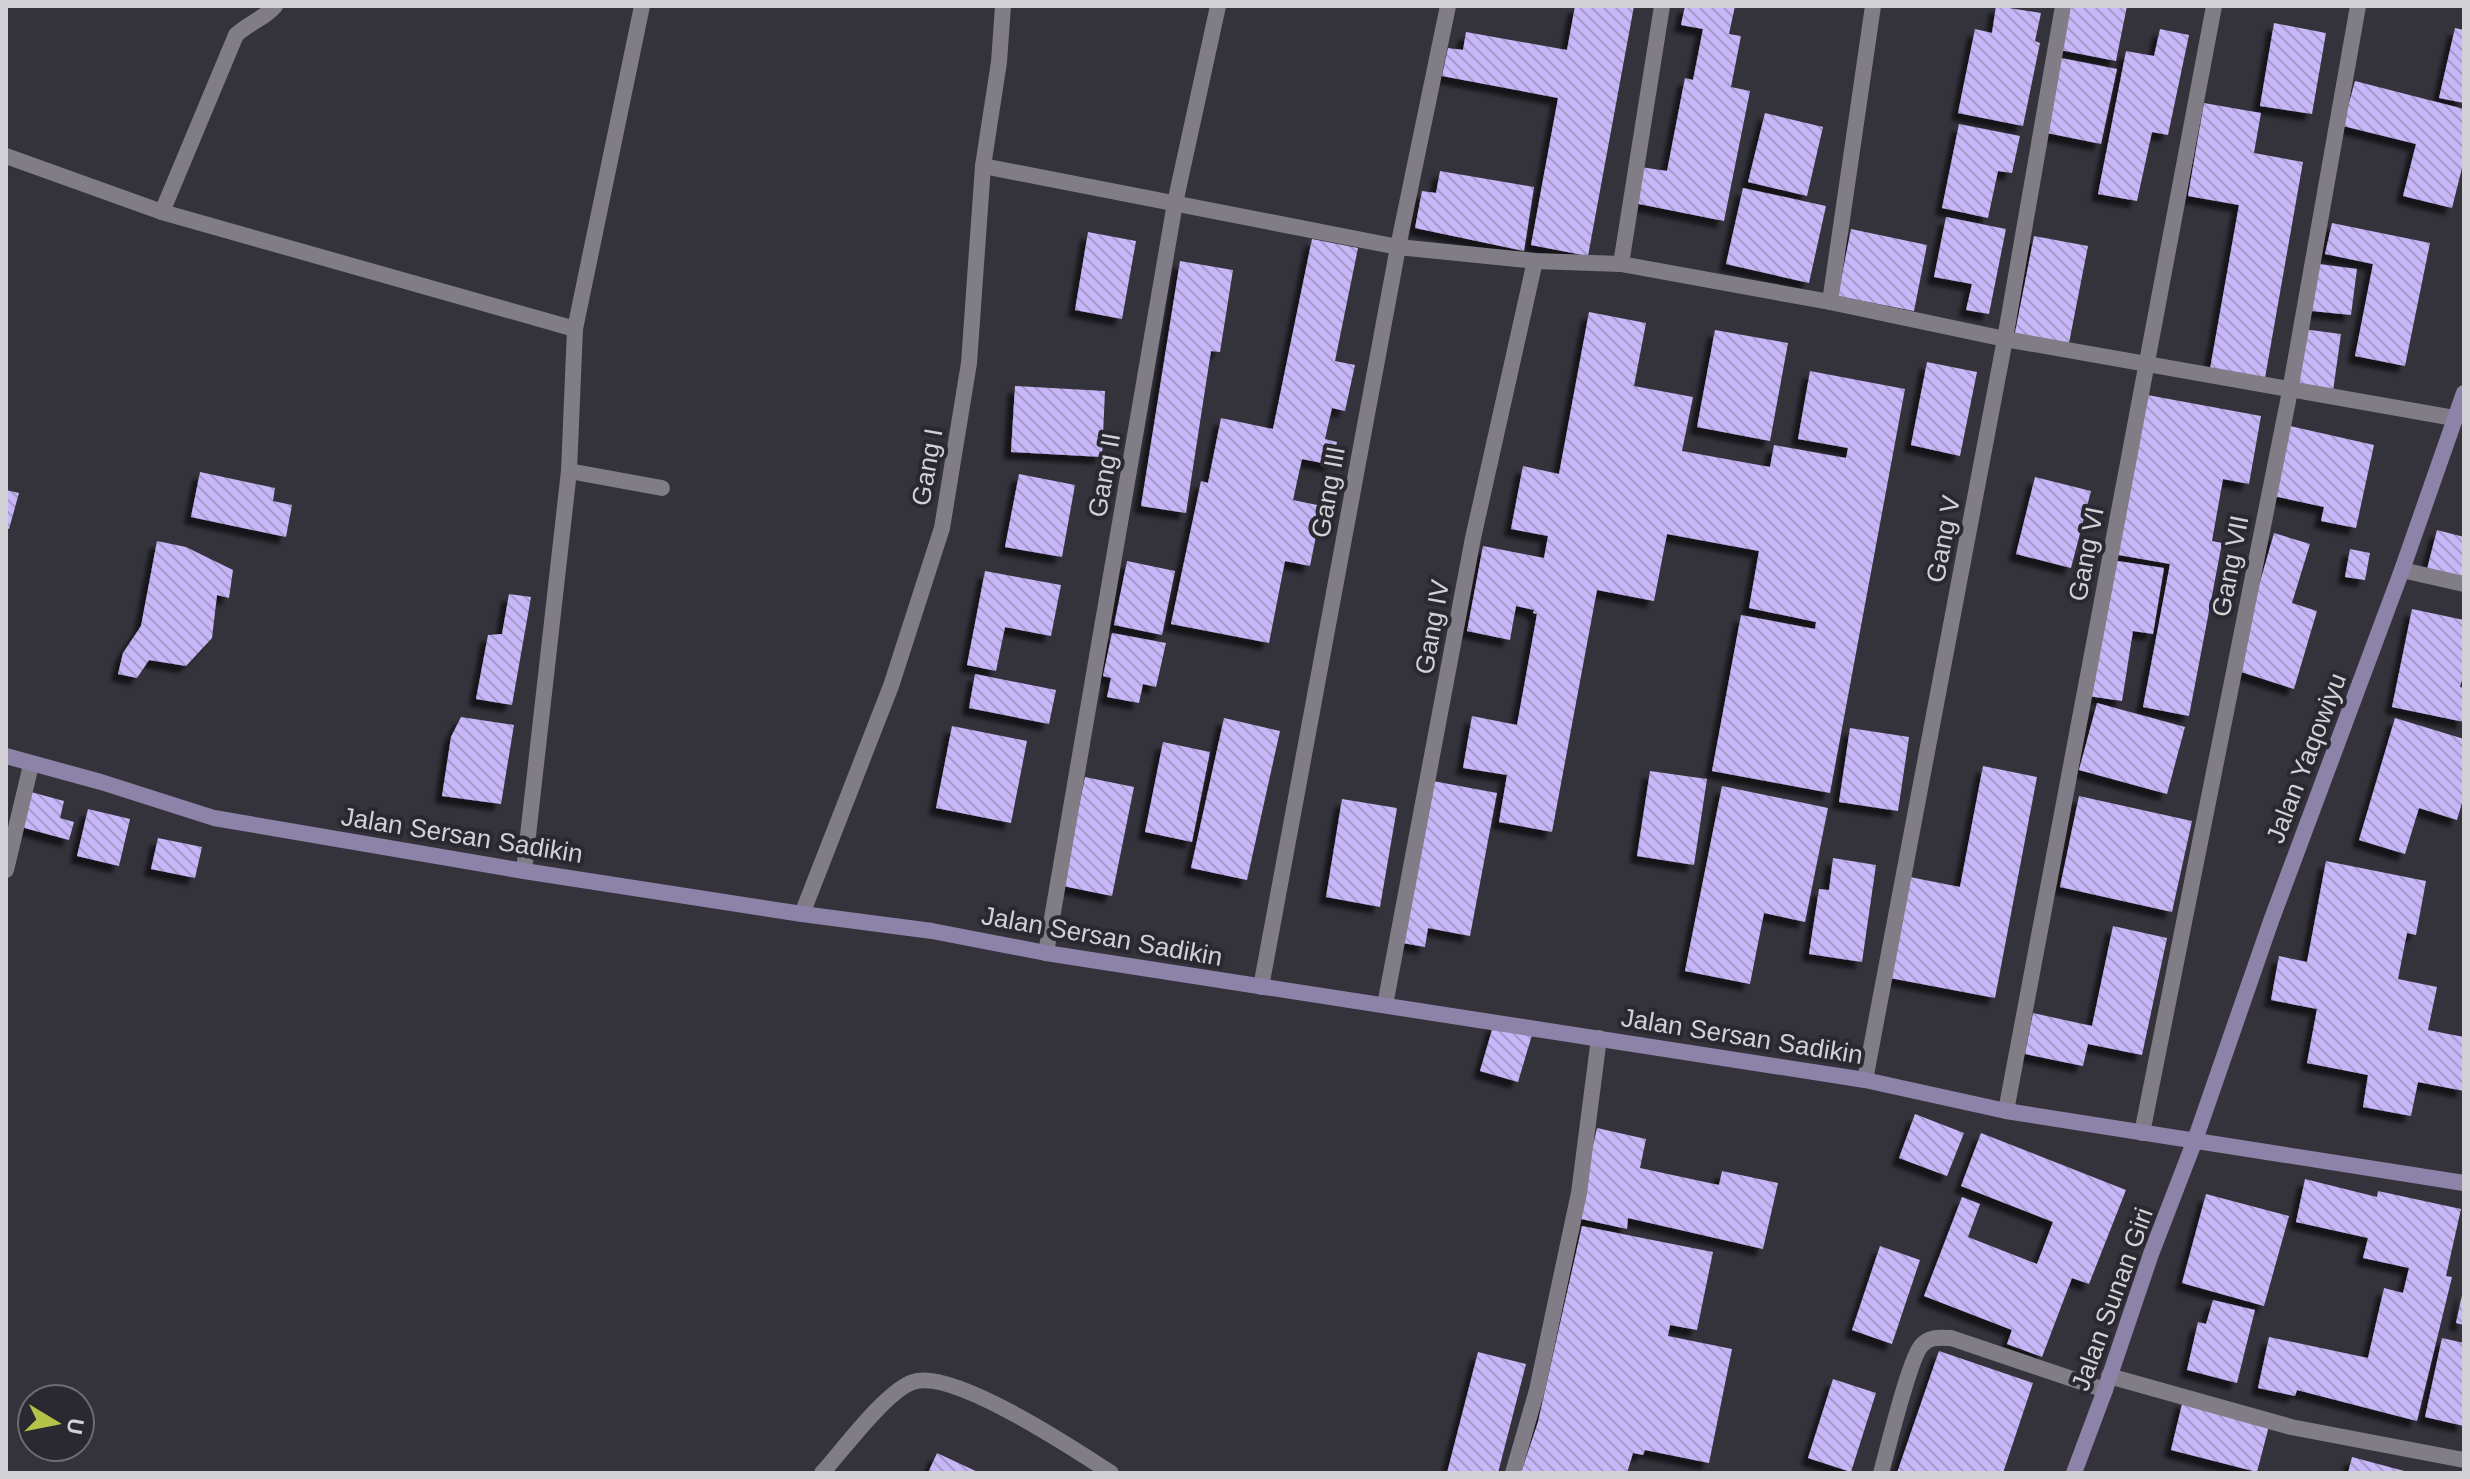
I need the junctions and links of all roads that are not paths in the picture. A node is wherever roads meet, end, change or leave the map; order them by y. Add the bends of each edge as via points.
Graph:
1 (275, 6) edge
2 (642, 6) edge
3 (1003, 6) edge
4 (1218, 6) edge
5 (1448, 6) edge
6 (1662, 6) edge
7 (1873, 6) edge
8 (2063, 6) edge
9 (2214, 6) edge
10 (2358, 6) edge
11 (6, 156) edge
12 (983, 166) junction
13 (1175, 203) junction
14 (162, 212) junction
15 (1398, 247) junction
16 (1535, 261) junction
17 (1621, 264) junction
18 (1830, 302) junction
19 (575, 329) junction
20 (2005, 339) junction
21 (2146, 362) junction
22 (2290, 391) junction
23 (2464, 393) edge
24 (2454, 418) junction
25 (569, 471) junction
26 (662, 488) dead end
27 (2402, 570) junction
28 (2464, 584) edge
29 (6, 756) edge
30 (31, 765) junction
31 (6, 870) edge
32 (524, 871) junction
33 (802, 914) junction
34 (1046, 953) junction
35 (1261, 987) junction
36 (1385, 1005) junction
37 (1599, 1038) junction
38 (1865, 1080) junction
39 (2006, 1111) junction
40 (2142, 1133) junction
41 (2195, 1140) junction
42 (2464, 1183) edge
43 (2107, 1383) junction
44 (2464, 1460) edge
45 (822, 1473) edge
46 (1111, 1473) edge
47 (1513, 1473) edge
48 (1881, 1473) edge
49 (2074, 1473) edge

1 - 14 street via 236,35
2 - 19 street
3 - 12 street, Gang I
4 - 13 street, Gang II
5 - 15 street, Gang III
6 - 17 street
7 - 18 street
8 - 20 street, Gang V
9 - 21 street, Gang VI
10 - 22 street, Gang VII
11 - 14 street
12 - 13 street
12 - 33 street, Gang I via 969,363 942,528 891,686
13 - 15 street
13 - 34 street, Gang II
14 - 19 street
15 - 16 street
15 - 35 street, Gang III
16 - 17 street
16 - 36 street, Gang IV via 1473,538
17 - 18 street
18 - 20 street
19 - 25 street
20 - 21 street
20 - 38 street, Gang V
21 - 22 street
21 - 39 street, Gang VI
22 - 24 street
22 - 40 street, Gang VII
23 - 24 main road, Jalan Yaqowiyu
24 - 27 main road, Jalan Yaqowiyu
25 - 26 street
25 - 32 street
27 - 28 street
27 - 41 main road, Jalan Yaqowiyu
29 - 30 main road, Jalan Sersan Sadikin
30 - 31 street
30 - 32 main road, Jalan Sersan Sadikin via 214,818
32 - 33 main road, Jalan Sersan Sadikin
33 - 34 main road, Jalan Sersan Sadikin
34 - 35 main road, Jalan Sersan Sadikin
35 - 36 main road, Jalan Sersan Sadikin
36 - 37 main road, Jalan Sersan Sadikin
37 - 38 main road, Jalan Sersan Sadikin
37 - 47 street via 1579,1193 1537,1390
38 - 39 main road, Jalan Sersan Sadikin
39 - 40 main road, Jalan Sersan Sadikin
40 - 41 main road, Jalan Sersan Sadikin
41 - 42 main road, Jalan Sersan Sadikin
41 - 43 main road, Jalan Sunan Giri
43 - 44 street via 2291,1427
43 - 48 street via 1934,1337 1920,1346
43 - 49 main road, Jalan Sunan Giri
45 - 46 street via 890,1396 914,1381 949,1383 1042,1429

